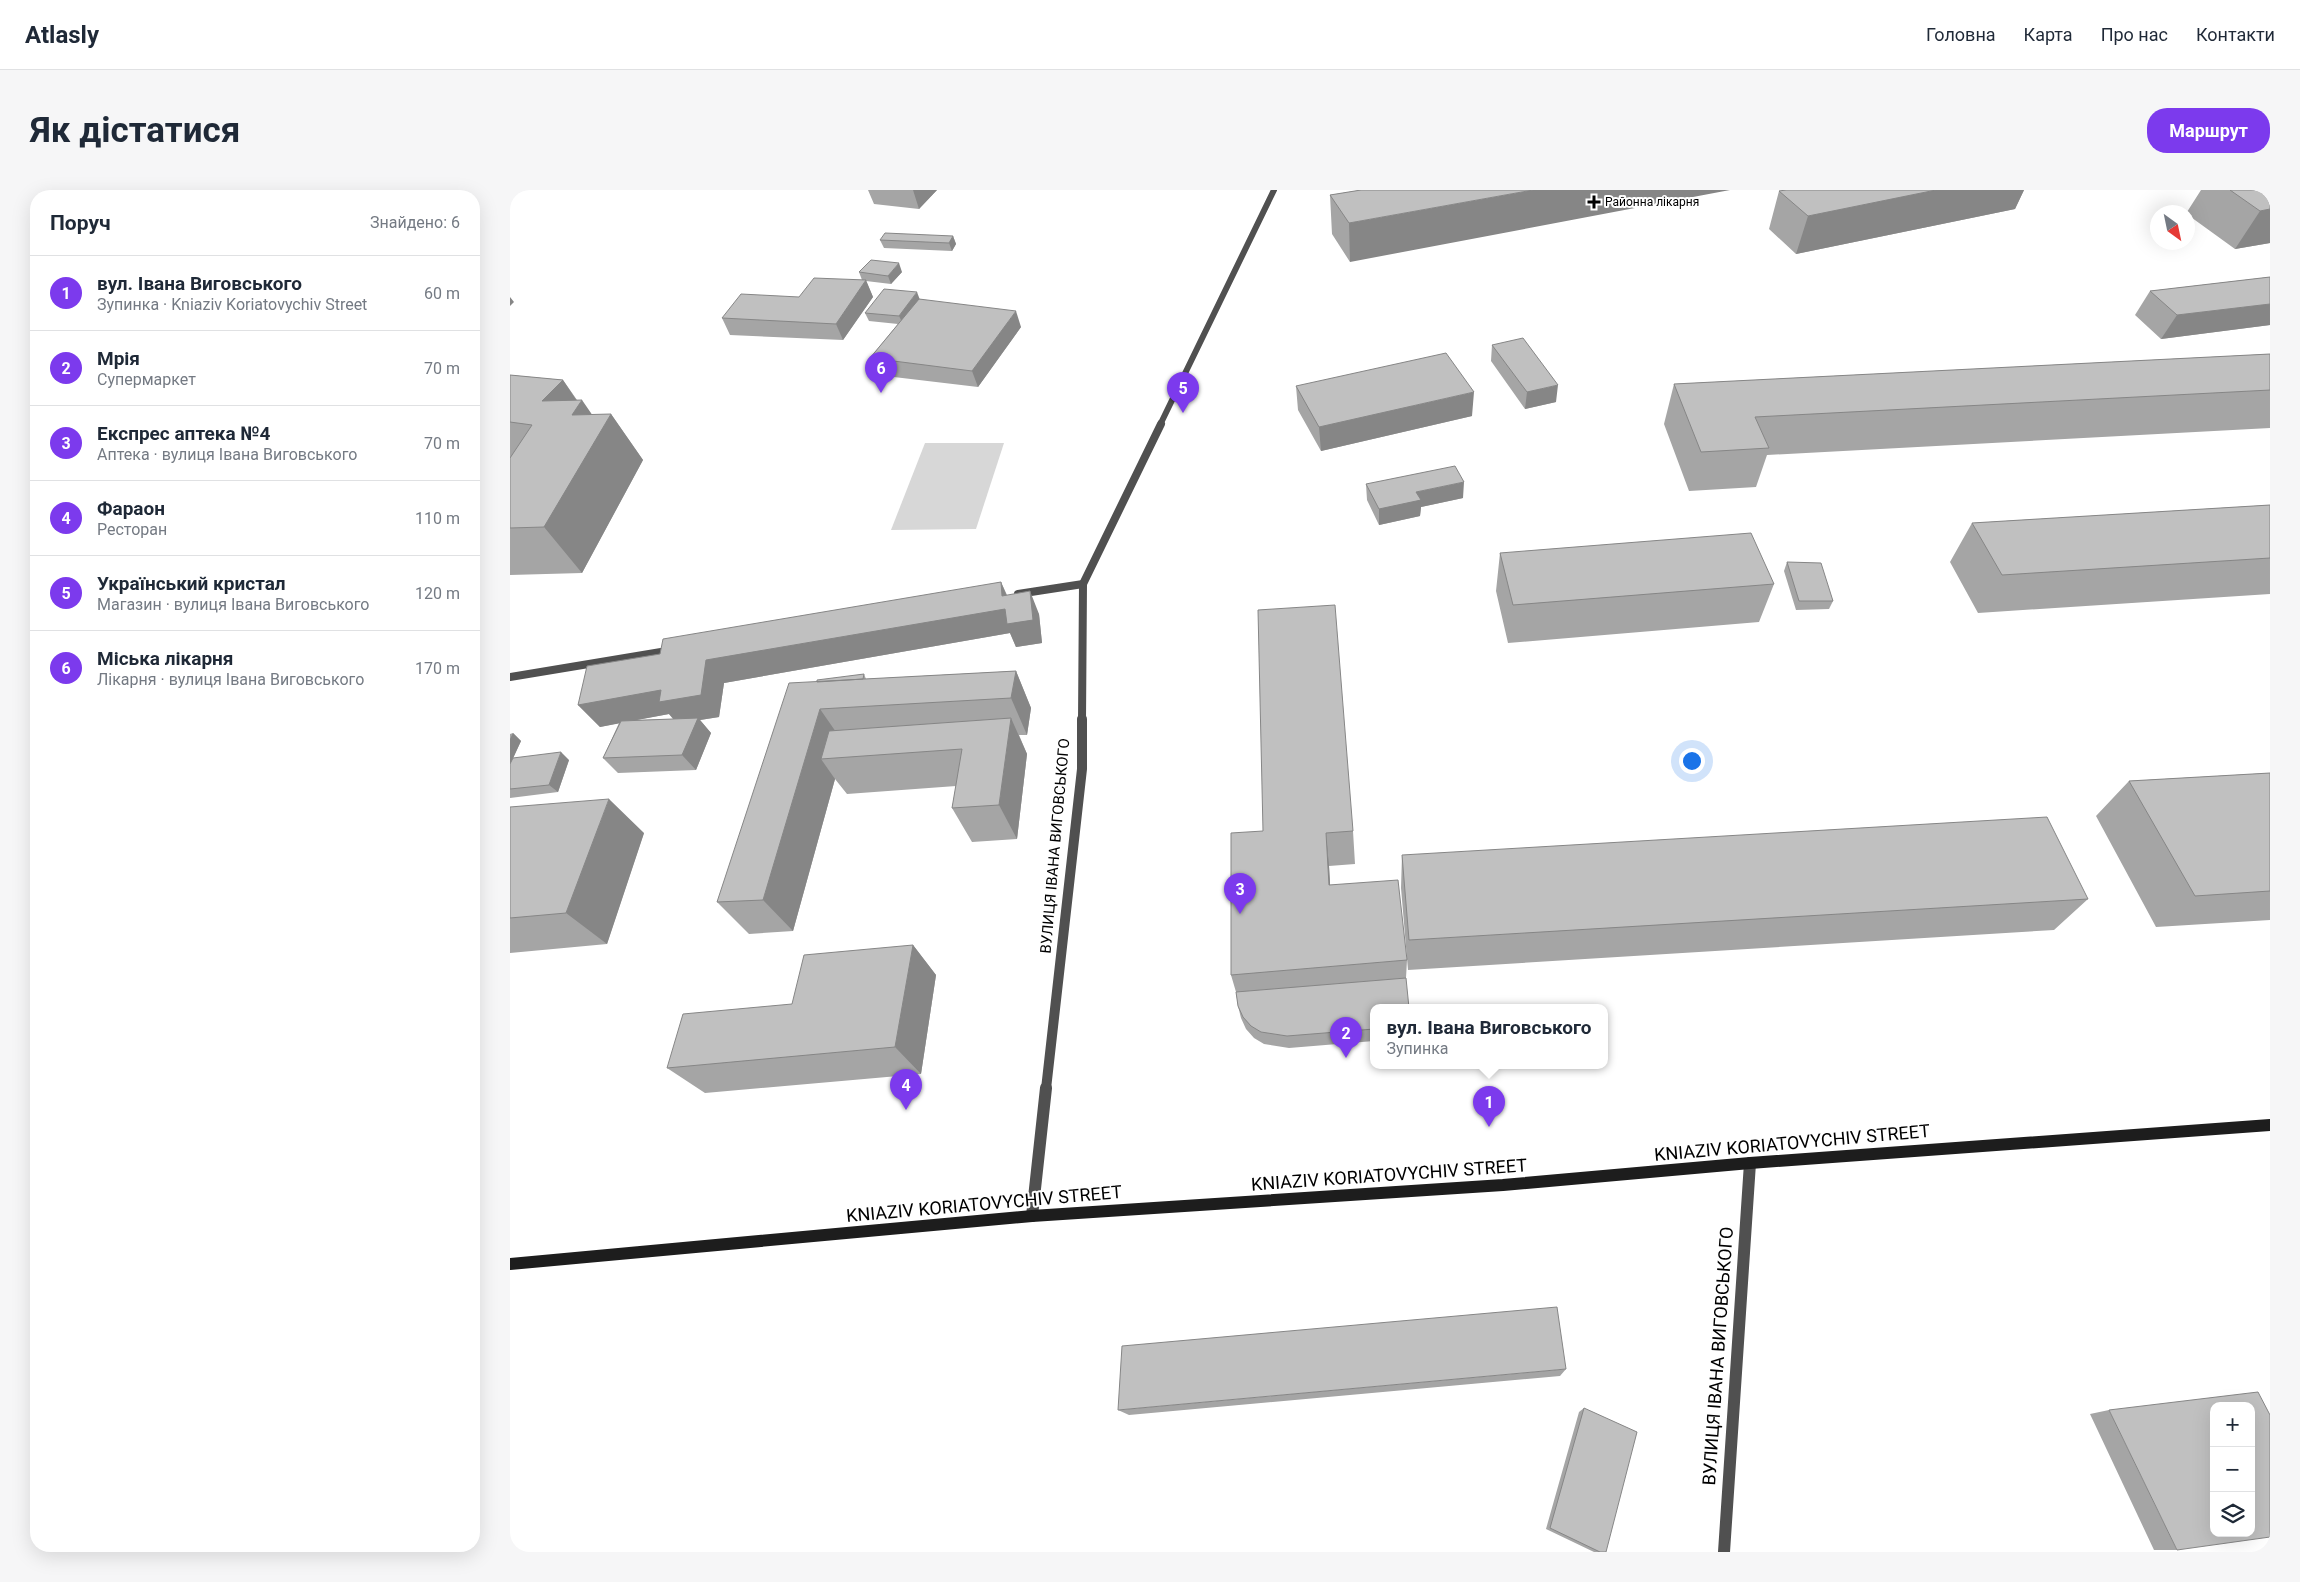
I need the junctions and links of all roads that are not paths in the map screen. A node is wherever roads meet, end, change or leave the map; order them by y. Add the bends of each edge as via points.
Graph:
1 (1274, 190) edge
2 (1084, 584) junction
3 (1006, 596) edge
4 (685, 648) edge
5 (510, 677) edge
6 (2270, 1125) edge
7 (1750, 1163) junction
8 (1032, 1216) junction
9 (510, 1264) edge
10 (1724, 1552) edge

1 - 2 street, ВУЛИЦЯ ІВАНА ВИГОВСЬКОГО
2 - 3 street
2 - 8 street, ВУЛИЦЯ ІВАНА ВИГОВСЬКОГО via 1082,768
4 - 5 street
6 - 7 main road, KNIAZIV KORIATOVYCHIV STREET
7 - 8 main road, KNIAZIV KORIATOVYCHIV STREET via 1503,1185
7 - 10 street, ВУЛИЦЯ ІВАНА ВИГОВСЬКОГО
8 - 9 main road, KNIAZIV KORIATOVYCHIV STREET

